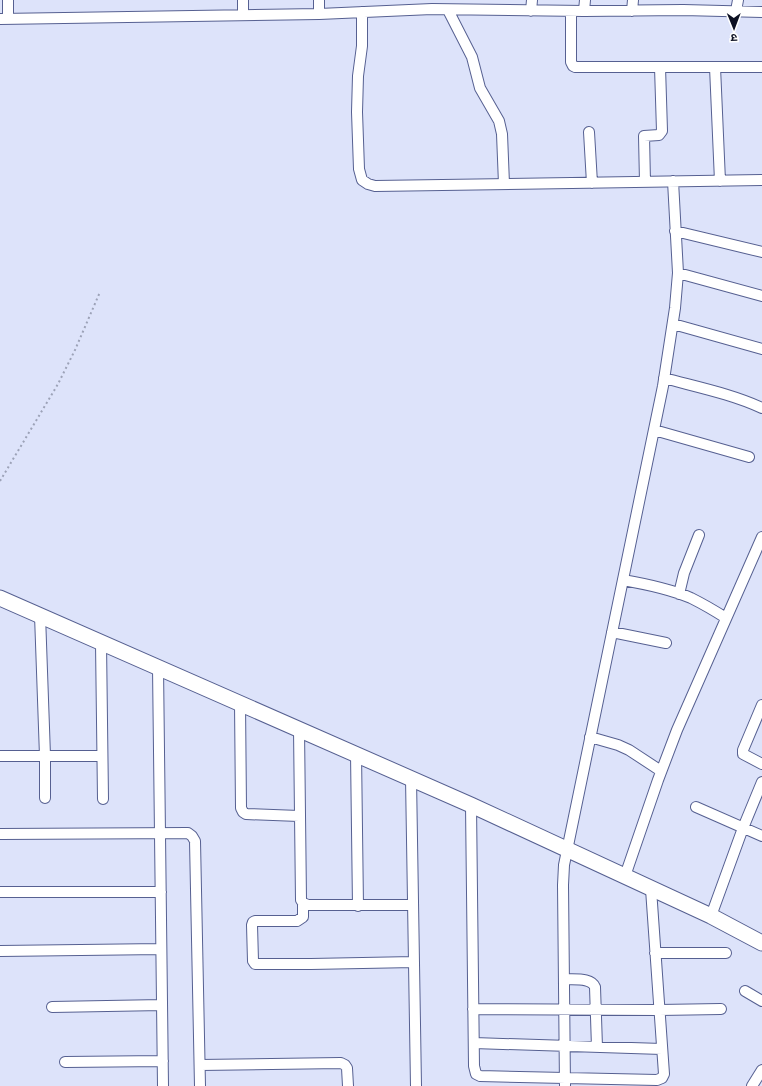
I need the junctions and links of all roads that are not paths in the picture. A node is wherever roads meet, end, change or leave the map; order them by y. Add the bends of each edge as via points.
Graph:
1 (8, 0) edge
2 (243, 0) edge
3 (319, 0) edge
4 (532, 0) edge
5 (585, 0) edge
6 (634, 0) edge
7 (738, 0) edge
8 (432, 5) edge
9 (684, 5) edge
10 (448, 10) junction
11 (531, 11) junction
12 (571, 11) junction
13 (584, 11) junction
14 (632, 11) junction
15 (736, 11) junction
16 (362, 12) junction
17 (762, 12) edge
18 (319, 14) junction
19 (243, 15) junction
20 (4, 19) edge
21 (660, 67) junction
22 (715, 67) junction
23 (762, 67) edge
24 (589, 132) dead end
25 (762, 180) edge
26 (673, 181) junction
27 (720, 181) junction
28 (645, 182) junction
29 (592, 183) junction
30 (504, 184) junction
31 (676, 231) junction
32 (762, 252) edge
33 (678, 273) junction
34 (762, 296) edge
35 (673, 324) junction
36 (762, 349) edge
37 (664, 378) junction
38 (762, 408) edge
39 (654, 430) junction
40 (749, 457) dead end
41 (698, 535) dead end
42 (762, 537) edge
43 (623, 580) junction
44 (679, 594) junction
45 (0, 598) edge
46 (40, 615) junction
47 (726, 618) junction
48 (612, 632) junction
49 (101, 643) junction
50 (666, 643) dead end
51 (158, 667) junction
52 (240, 703) junction
53 (762, 705) edge
54 (299, 729) junction
55 (590, 737) junction
56 (356, 753) junction
57 (0, 756) edge
58 (45, 756) junction
59 (102, 756) junction
60 (762, 764) edge
61 (662, 771) junction
62 (411, 778) junction
63 (762, 782) edge
64 (45, 798) dead end
65 (103, 799) dead end
66 (471, 805) junction
67 (696, 808) dead end
68 (299, 816) junction
69 (743, 828) junction
70 (160, 833) junction
71 (0, 834) edge
72 (762, 836) edge
73 (566, 849) junction
74 (625, 876) junction
75 (651, 889) junction
76 (0, 892) edge
77 (161, 892) junction
78 (303, 903) junction
79 (413, 905) junction
80 (358, 906) junction
81 (711, 916) junction
82 (762, 943) edge
83 (161, 949) junction
84 (0, 951) edge
85 (656, 953) junction
86 (726, 953) dead end
87 (414, 962) junction
88 (564, 979) junction
89 (745, 991) dead end
90 (762, 1001) edge
91 (162, 1005) junction
92 (52, 1007) dead end
93 (473, 1009) junction
94 (721, 1009) dead end
95 (564, 1010) junction
96 (596, 1010) junction
97 (660, 1010) junction
98 (474, 1043) junction
99 (565, 1046) junction
100 (597, 1047) junction
101 (662, 1049) junction
102 (163, 1061) junction
103 (65, 1062) dead end
104 (200, 1065) junction
105 (762, 1070) edge
106 (565, 1082) edge
107 (163, 1086) edge
108 (200, 1086) edge
109 (348, 1086) edge
110 (416, 1086) edge
111 (752, 1086) edge

1 - 20 street
2 - 19 street
3 - 18 street
4 - 11 street
5 - 13 street
6 - 14 street
7 - 15 street
8 - 10 street
8 - 16 street
9 - 14 street
9 - 15 street
10 - 11 street
10 - 30 street via 472,57 480,88 498,121 502,134
11 - 12 street
12 - 13 street
12 - 21 street via 573,66
13 - 14 street
15 - 17 street
16 - 18 street
16 - 30 street via 357,112 359,170 362,180 375,186
18 - 19 street
19 - 20 street
21 - 22 street
21 - 28 street via 662,131 659,135 644,136
22 - 23 street
22 - 27 street
24 - 29 street
25 - 27 street
26 - 27 street
26 - 28 street
26 - 31 street
28 - 29 street
29 - 30 street
31 - 32 street
31 - 33 street
33 - 34 street
33 - 35 street
35 - 36 street
35 - 37 street
37 - 38 street
37 - 39 street
39 - 40 street
39 - 43 street
41 - 44 street
42 - 47 street
43 - 44 street
43 - 48 street
44 - 47 street
45 - 46 street
46 - 49 street
46 - 58 street
47 - 61 street via 691,696
48 - 50 street
48 - 55 street
49 - 51 street
49 - 59 street
51 - 52 street
51 - 70 street
52 - 54 street
52 - 68 street via 241,808 246,814
53 - 60 street via 743,750 743,754
54 - 56 street
54 - 68 street
55 - 61 street via 629,750
55 - 73 street
56 - 62 street
56 - 80 street
57 - 58 street
58 - 59 street
58 - 64 street
59 - 65 street
61 - 74 street
62 - 66 street
62 - 79 street
63 - 69 street
66 - 73 street
66 - 93 street
67 - 69 street
68 - 78 street via 300,896
69 - 72 street
69 - 81 street
70 - 71 street
70 - 77 street
70 - 104 street via 188,833 195,841
73 - 74 street
73 - 88 street via 563,885
74 - 75 street
75 - 81 street
75 - 85 street
76 - 77 street
77 - 83 street
78 - 80 street
78 - 87 street via 302,916 297,921 253,922 255,964
79 - 80 street
79 - 87 street
81 - 82 street
83 - 84 street
83 - 91 street
85 - 86 street
85 - 97 street
87 - 110 street
88 - 95 street
88 - 96 street via 589,980 594,983
89 - 90 street
91 - 92 street
91 - 102 street
93 - 95 street
93 - 98 street
94 - 97 street
95 - 96 street
95 - 99 street
96 - 97 street
96 - 100 street
97 - 101 street
98 - 99 street
98 - 106 street via 474,1070 480,1076
99 - 100 street
99 - 106 street
100 - 101 street
101 - 106 street via 664,1074 657,1080
102 - 103 street
102 - 107 street
104 - 108 street
104 - 109 street via 341,1063 347,1068
105 - 111 street

